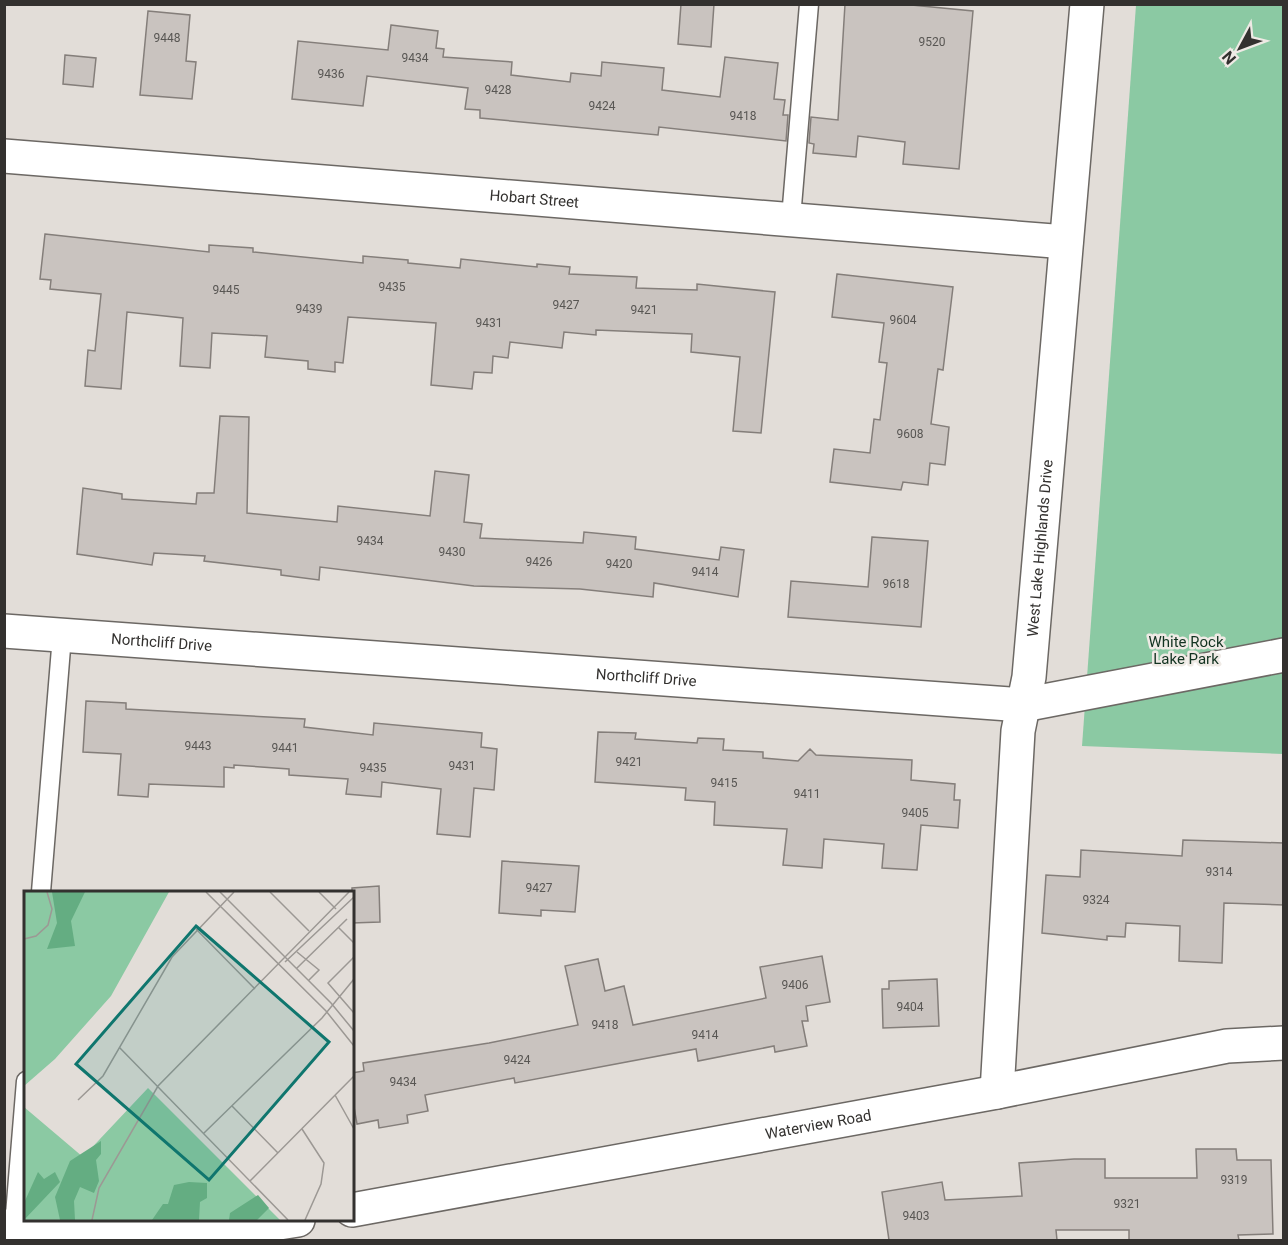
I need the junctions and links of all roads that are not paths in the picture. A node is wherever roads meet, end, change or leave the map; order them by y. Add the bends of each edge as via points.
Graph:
1 (809, 4) edge
2 (1087, 4) edge
3 (4, 156) edge
4 (791, 218) junction
5 (1066, 242) junction
6 (4, 632) edge
7 (62, 636) junction
8 (1284, 655) edge
9 (1023, 705) junction
10 (41, 891) edge
11 (1284, 1043) edge
12 (997, 1092) junction
13 (24, 1098) edge
14 (354, 1210) edge
15 (292, 1221) edge
16 (9, 1226) edge

1 - 4 lane
2 - 5 street, West Lake Highlands Drive
3 - 4 street, Hobart Street
4 - 5 street, Hobart Street
5 - 9 street, West Lake Highlands Drive via 1029,677
6 - 7 street, Northcliff Drive
7 - 9 street, Northcliff Drive
7 - 10 lane
8 - 9 street, Northcliff Drive
9 - 12 street, West Lake Highlands Drive via 1018,731
11 - 12 street, Waterview Road via 1227,1046
12 - 14 street, Waterview Road
13 - 16 lane
15 - 16 street via 106,1233

